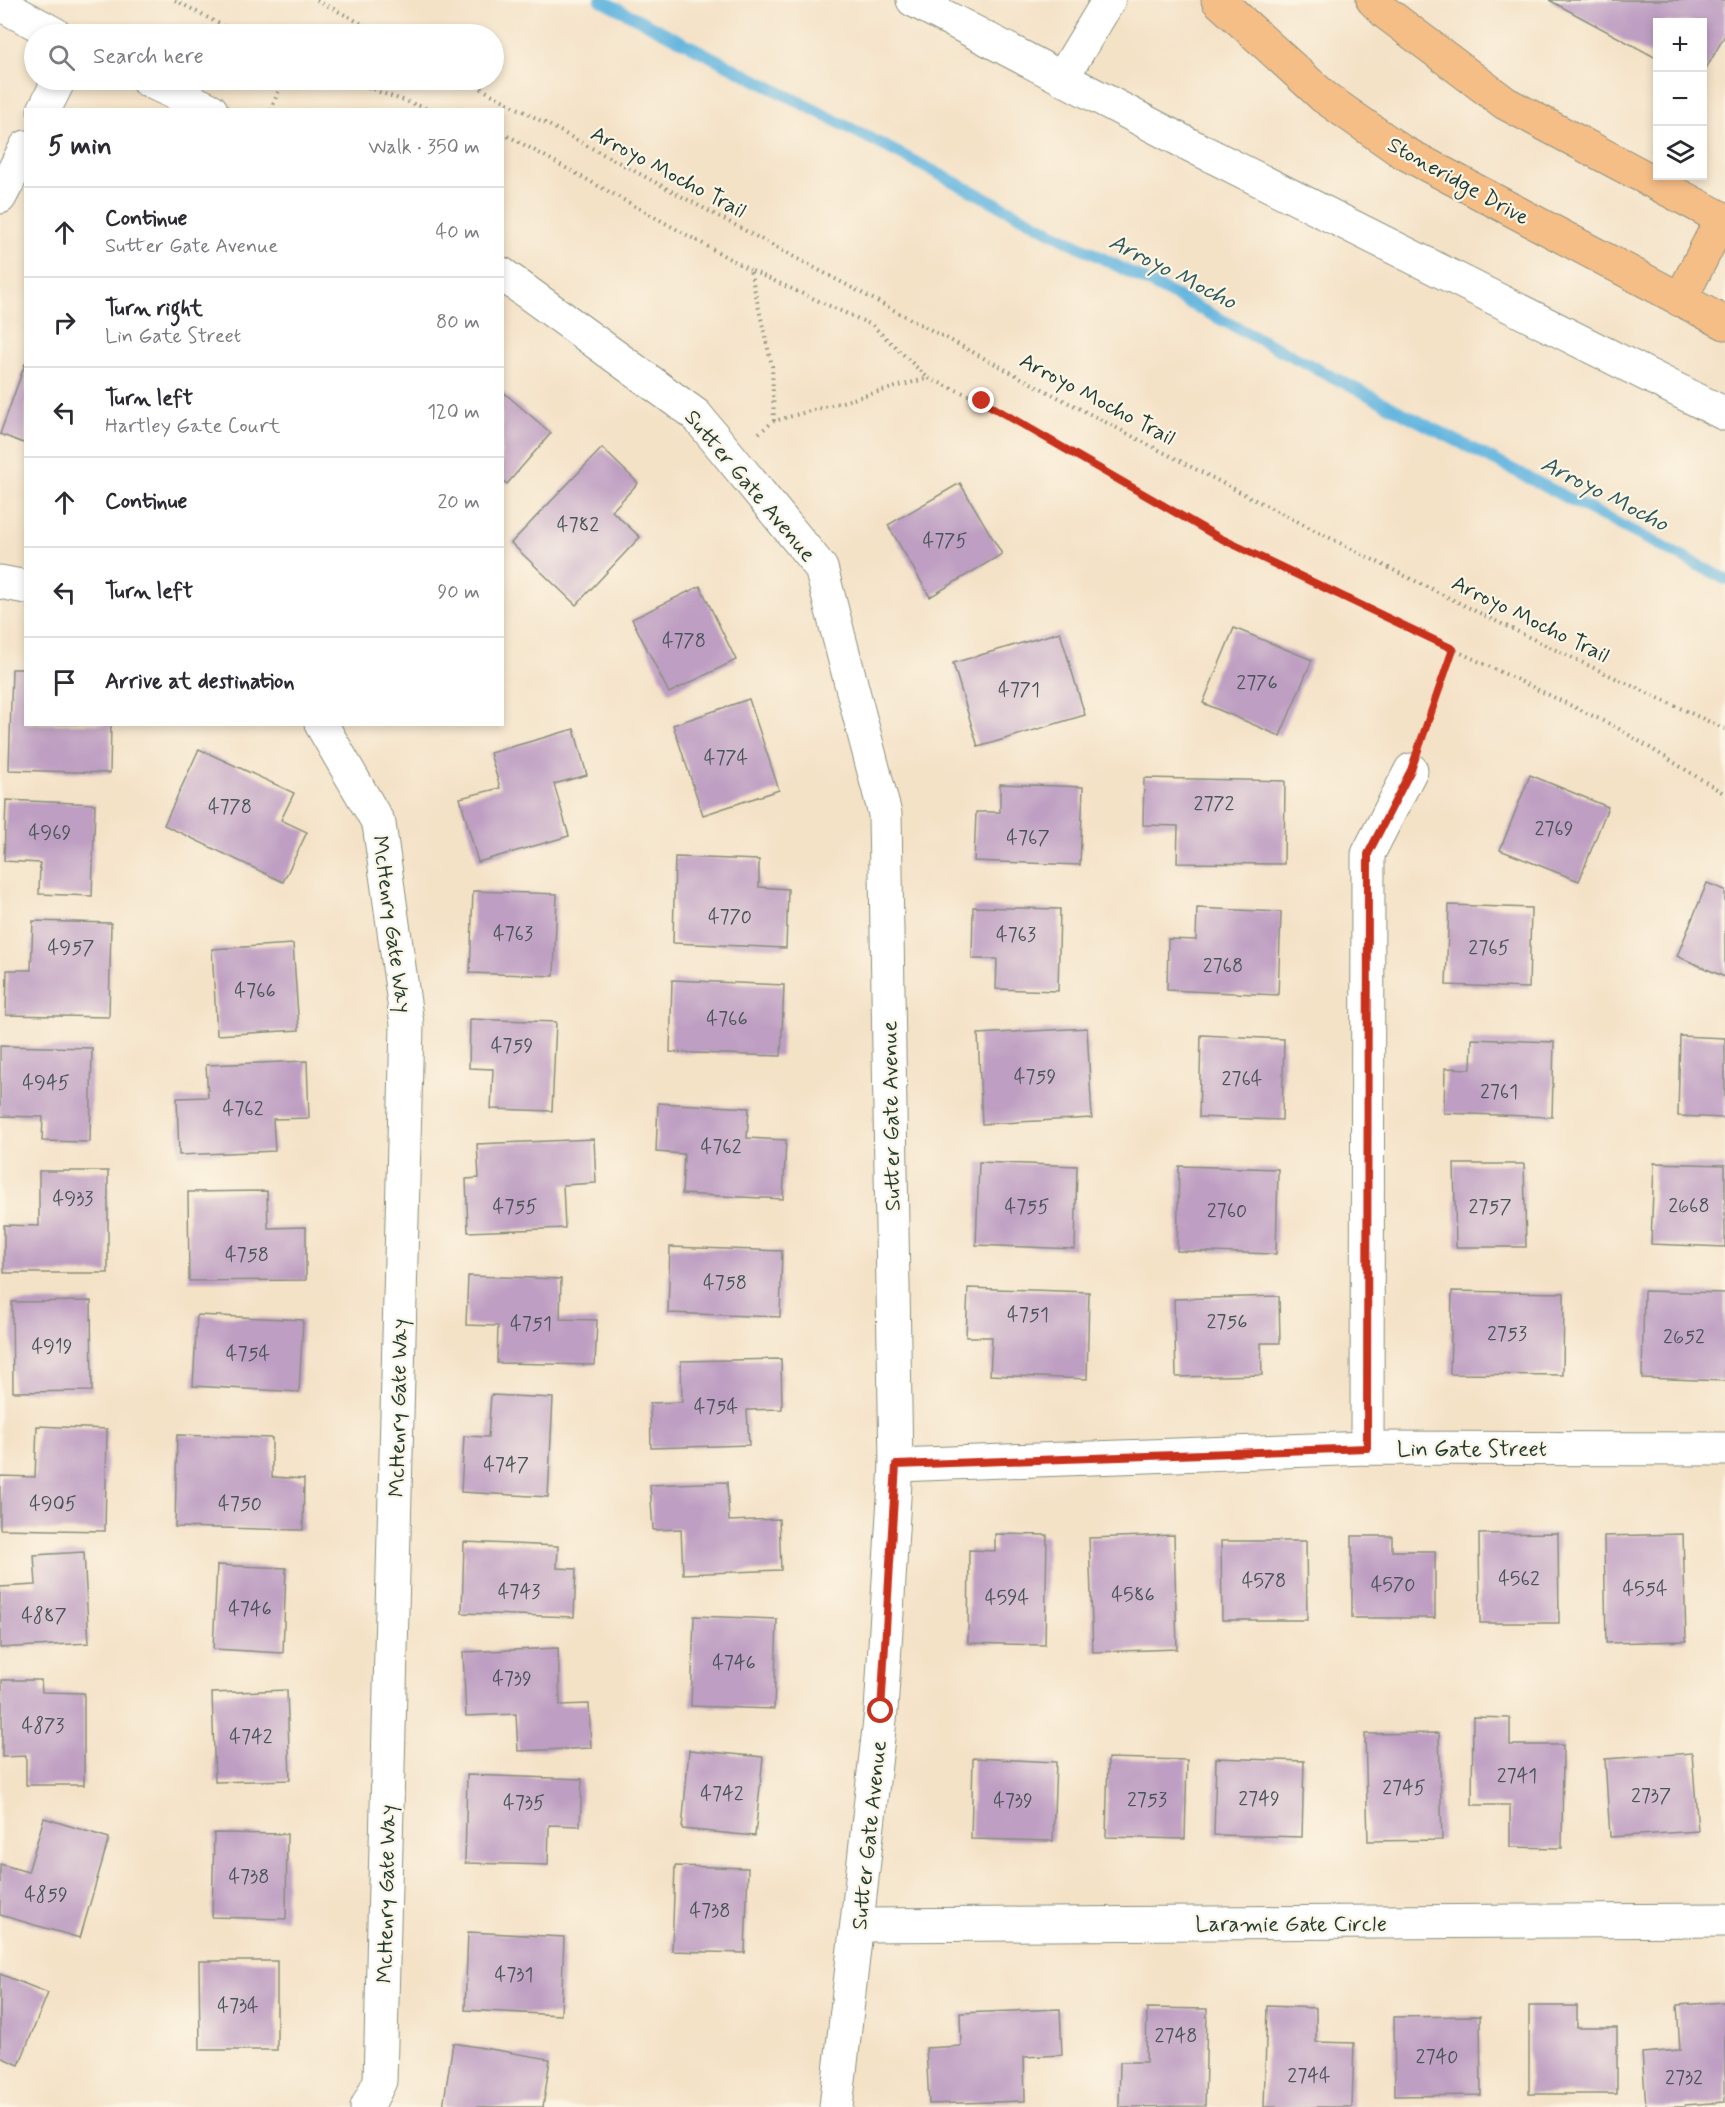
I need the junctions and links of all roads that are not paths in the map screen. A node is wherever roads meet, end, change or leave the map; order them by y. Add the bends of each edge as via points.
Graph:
1 (913, 0) edge
2 (1109, 0) edge
3 (1218, 0) edge
4 (1373, 0) edge
5 (0, 4) edge
6 (37, 24) edge
7 (1062, 78) junction
8 (54, 90) edge
9 (168, 90) edge
10 (45, 108) edge
11 (207, 108) edge
12 (24, 151) edge
13 (0, 197) edge
14 (1724, 216) edge
15 (504, 275) edge
16 (1680, 300) junction
17 (1725, 323) edge
18 (1725, 414) edge
19 (0, 582) edge
20 (24, 587) edge
21 (322, 726) edge
22 (1411, 770) road end
23 (1367, 1448) junction
24 (1725, 1449) edge
25 (896, 1465) junction
26 (1725, 1920) edge
27 (858, 1925) junction
28 (367, 2107) edge
29 (836, 2107) edge

1 - 7 street
2 - 7 street
3 - 16 main road, Stoneridge Drive via 1324,97 1401,151
4 - 14 main road via 1505,103
5 - 6 street
7 - 18 street
8 - 10 street
9 - 11 street
12 - 13 street
14 - 16 main road
15 - 25 street, Sutter Gate Avenue via 696,415 821,568 885,814
16 - 17 main road, Stoneridge Drive
19 - 20 street
21 - 28 street, McHenry Gate Way via 379,824 407,1024 380,2081
22 - 23 street via 1368,854
23 - 24 street, Lin Gate Street
23 - 25 street, Lin Gate Street
25 - 27 street, Sutter Gate Avenue via 881,1711
26 - 27 street, Laramie Gate Circle
27 - 29 street, Sutter Gate Avenue

